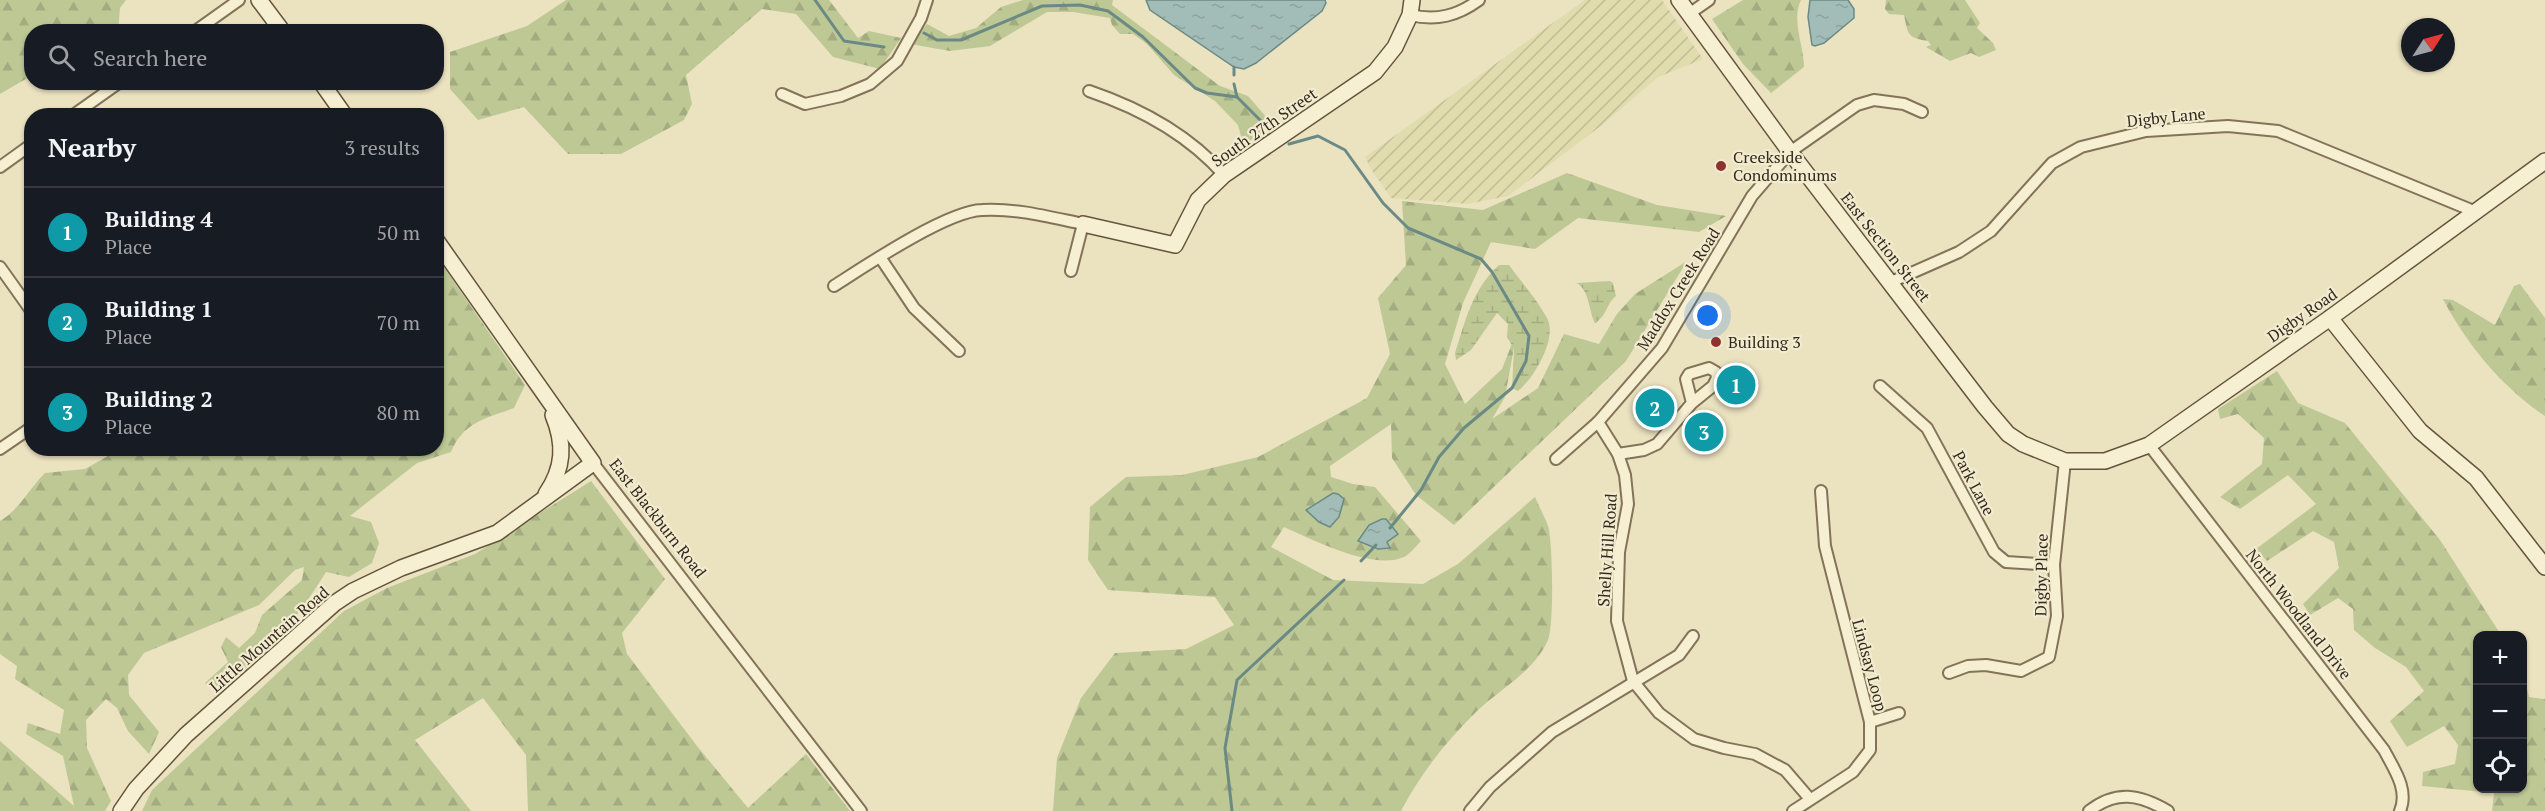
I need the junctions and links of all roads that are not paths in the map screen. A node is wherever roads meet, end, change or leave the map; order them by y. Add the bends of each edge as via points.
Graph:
1 (239, 0) edge
2 (259, 0) edge
3 (927, 0) edge
4 (1479, 0) edge
5 (1679, 0) edge
6 (1709, 0) edge
7 (1411, 7) edge
8 (1689, 14) junction
9 (205, 24) edge
10 (277, 24) edge
11 (109, 90) edge
12 (327, 90) edge
13 (1089, 91) dead end
14 (782, 94) dead end
15 (83, 108) edge
16 (339, 108) edge
17 (1922, 112) dead end
18 (24, 150) edge
19 (1790, 152) junction
20 (2545, 161) edge
21 (0, 167) edge
22 (1224, 175) junction
23 (2476, 212) junction
24 (1083, 224) junction
25 (444, 251) edge
26 (879, 257) junction
27 (0, 267) edge
28 (1071, 271) dead end
29 (1891, 282) junction
30 (834, 286) dead end
31 (24, 301) edge
32 (2330, 318) junction
33 (959, 351) dead end
34 (1880, 386) dead end
35 (545, 395) junction
36 (1692, 403) dead end
37 (1598, 422) junction
38 (24, 432) edge
39 (2149, 445) junction
40 (0, 449) edge
41 (1618, 454) junction
42 (1557, 459) dead end
43 (2064, 461) junction
44 (593, 463) junction
45 (1821, 491) dead end
46 (541, 502) junction
47 (2054, 565) junction
48 (2545, 567) edge
49 (1693, 636) dead end
50 (1949, 673) dead end
51 (1633, 681) junction
52 (1899, 713) dead end
53 (1870, 722) junction
54 (1810, 799) junction
55 (2167, 810) edge
56 (121, 811) edge
57 (861, 811) edge
58 (1470, 811) edge
59 (1793, 811) edge
60 (2089, 811) edge
61 (2400, 811) edge

1 - 9 street
2 - 10 street
3 - 14 street via 897,61 870,84 842,96 805,104
4 - 7 street via 1443,18 1425,18
5 - 8 street, East Section Street
6 - 8 street
7 - 22 street, South 27th Street via 1395,47 1375,72
8 - 19 street, East Section Street
11 - 15 street
12 - 16 street
13 - 22 street via 1121,102 1188,141
17 - 19 street, Maddox Creek Road via 1904,104 1874,100 1857,105
18 - 21 street
19 - 29 street, East Section Street
19 - 37 street, Maddox Creek Road via 1752,196 1662,348
20 - 23 street, Digby Road
22 - 24 street, South 27th Street via 1198,200 1175,245
23 - 29 street, Digby Lane via 2278,131 2228,126 2146,131 2081,147 2052,164 1991,231 1959,252
23 - 32 street, Digby Road
24 - 26 street via 1019,211 979,210 947,221
24 - 28 street
25 - 35 street, East Blackburn Road
26 - 30 street
26 - 33 street via 915,308
27 - 31 street
29 - 43 street, East Section Street via 2008,434 2036,451
32 - 39 street, Digby Road
32 - 48 street via 2420,431 2476,478
34 - 47 street, Park Lane via 1927,428 1994,552 2006,562
35 - 44 street, East Blackburn Road
35 - 46 street via 559,429 562,451 560,471
36 - 41 street via 1657,444
37 - 41 street, Shelly Hill Road
37 - 42 street, Maddox Creek Road
38 - 40 street
39 - 43 street, Digby Road via 2105,460
39 - 61 street, North Woodland Drive via 2384,750 2400,780 2404,801
41 - 51 street, Shelly Hill Road via 1628,504 1619,552 1617,621
43 - 47 street, Digby Place
44 - 46 street, Little Mountain Road
44 - 57 street, East Blackburn Road
45 - 53 street, Lindsay Loop via 1825,546
46 - 56 street, Little Mountain Road via 497,533 401,568 335,603 186,735
47 - 50 street, Digby Place via 2057,616 2049,657 2021,671 1986,665
49 - 51 street via 1678,655
51 - 54 street, Shelly Hill Road via 1659,712 1694,739 1755,754 1785,770
51 - 58 street via 1552,732 1490,787
52 - 53 street
53 - 54 street, Lindsay Loop via 1870,750 1854,772
54 - 59 street, Lindsay Loop
55 - 60 street via 2128,795 2102,801

